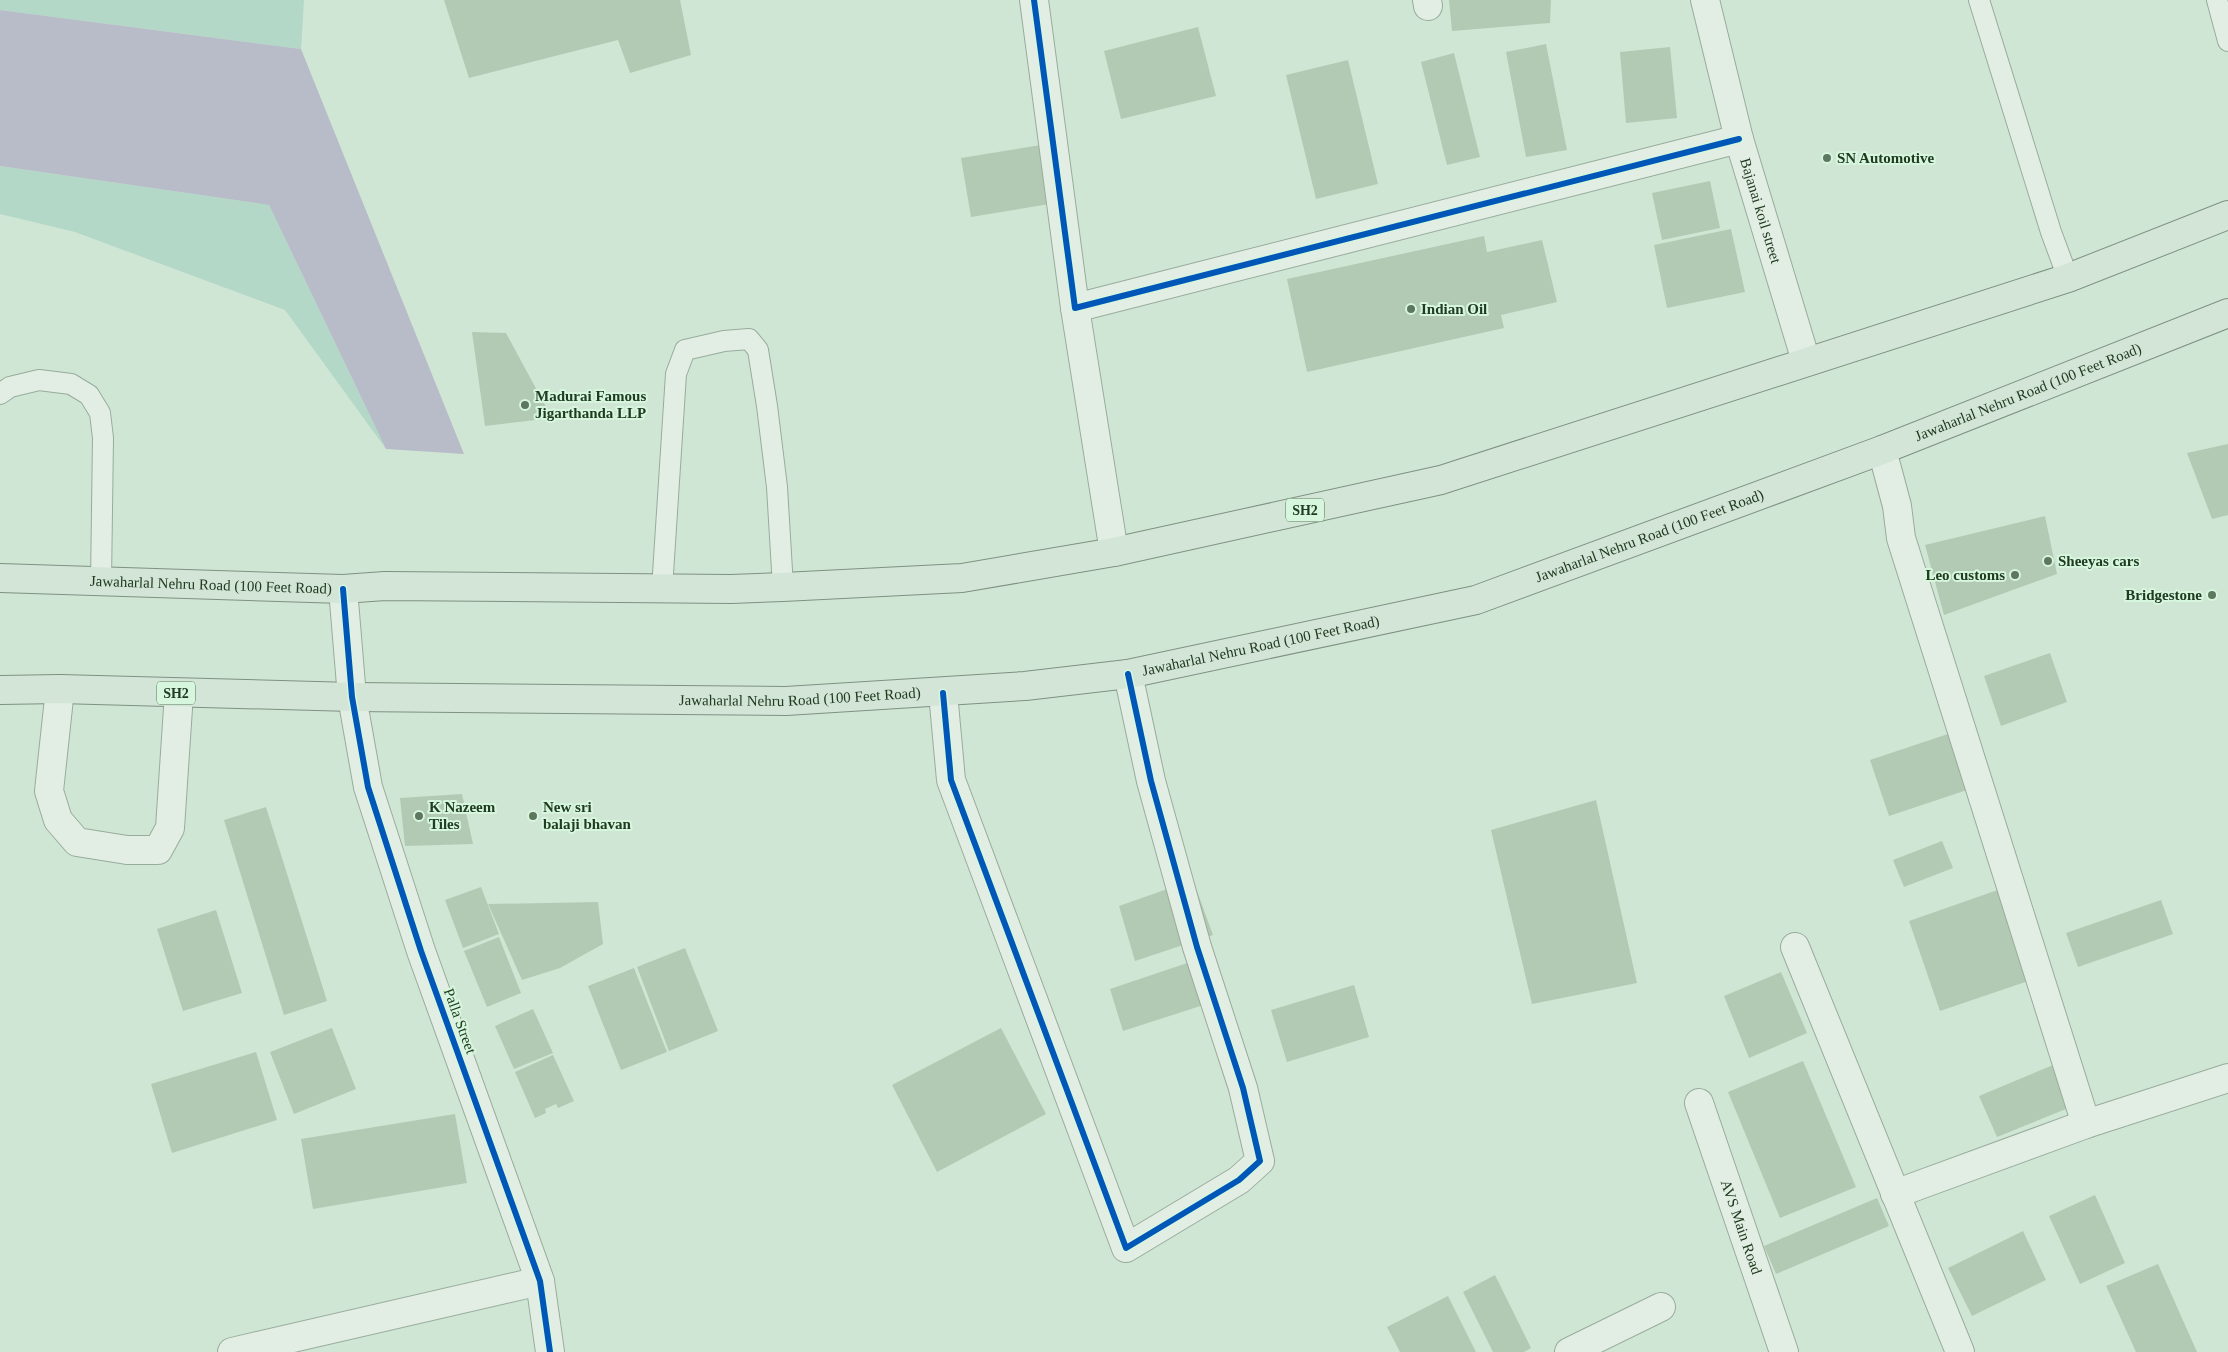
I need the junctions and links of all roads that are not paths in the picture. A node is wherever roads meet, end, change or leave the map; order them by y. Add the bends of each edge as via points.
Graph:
1 (1034, 0) edge
2 (1705, 0) edge
3 (1979, 0) edge
4 (2217, 0) edge
5 (2228, 41) edge
6 (1739, 139) junction
7 (2228, 215) edge
8 (2068, 278) junction
9 (1076, 308) junction
10 (2225, 316) edge
11 (1806, 361) junction
12 (0, 394) edge
13 (1882, 450) junction
14 (1114, 552) junction
15 (0, 578) edge
16 (101, 582) junction
17 (783, 587) junction
18 (343, 589) junction
19 (662, 589) junction
20 (1128, 674) junction
21 (0, 690) edge
22 (60, 690) junction
23 (943, 692) junction
24 (179, 693) junction
25 (352, 697) junction
26 (1795, 947) dead end
27 (2228, 1078) edge
28 (1699, 1103) dead end
29 (2086, 1124) junction
30 (1895, 1194) junction
31 (540, 1281) junction
32 (1660, 1306) dead end
33 (232, 1352) edge
34 (550, 1352) edge
35 (1569, 1352) edge
36 (1784, 1352) edge
37 (1960, 1352) edge

1 - 9 street
2 - 6 street, Bajanai koil street
3 - 8 lane via 2050,232
4 - 5 lane
6 - 9 street
6 - 11 street, Bajanai koil street
7 - 8 main road, Jawaharlal Nehru Road (100 Feet Road) / SH2
8 - 11 main road, Jawaharlal Nehru Road (100 Feet Road) / SH2
9 - 14 street
10 - 13 main road, Jawaharlal Nehru Road (100 Feet Road) / SH2
11 - 14 main road, Jawaharlal Nehru Road (100 Feet Road) / SH2 via 1441,480
12 - 16 lane via 10,387 39,380 71,384 88,395 100,413 103,438
13 - 20 main road, Jawaharlal Nehru Road (100 Feet Road) / SH2 via 1476,600
13 - 29 street via 1897,506 1901,538
14 - 17 main road, Jawaharlal Nehru Road (100 Feet Road) / SH2 via 962,578
15 - 16 main road, Jawaharlal Nehru Road (100 Feet Road) / SH2
16 - 18 main road, Jawaharlal Nehru Road (100 Feet Road) / SH2
17 - 19 main road, Jawaharlal Nehru Road (100 Feet Road) / SH2
17 - 19 lane via 777,487 767,406 758,350 749,339 685,350 676,374
18 - 19 main road, Jawaharlal Nehru Road (100 Feet Road) / SH2 via 384,586
18 - 25 street, Palla Street
20 - 23 main road, Jawaharlal Nehru Road (100 Feet Road) / SH2
20 - 23 street via 1151,781 1197,947 1243,1088 1260,1161 1239,1180 1126,1248 951,780
21 - 22 main road, Jawaharlal Nehru Road (100 Feet Road) / SH2
22 - 24 main road, Jawaharlal Nehru Road (100 Feet Road) / SH2
22 - 24 street via 49,791 58,820 77,842 127,850 158,850 170,828
23 - 25 main road, Jawaharlal Nehru Road (100 Feet Road) / SH2 via 786,701
24 - 25 main road, Jawaharlal Nehru Road (100 Feet Road) / SH2
25 - 31 street, Palla Street via 371,796 421,951
26 - 30 street
27 - 29 street
28 - 36 street, AVS Main Road
29 - 30 street
30 - 37 street
31 - 33 street
31 - 34 street, Palla Street
32 - 35 street

